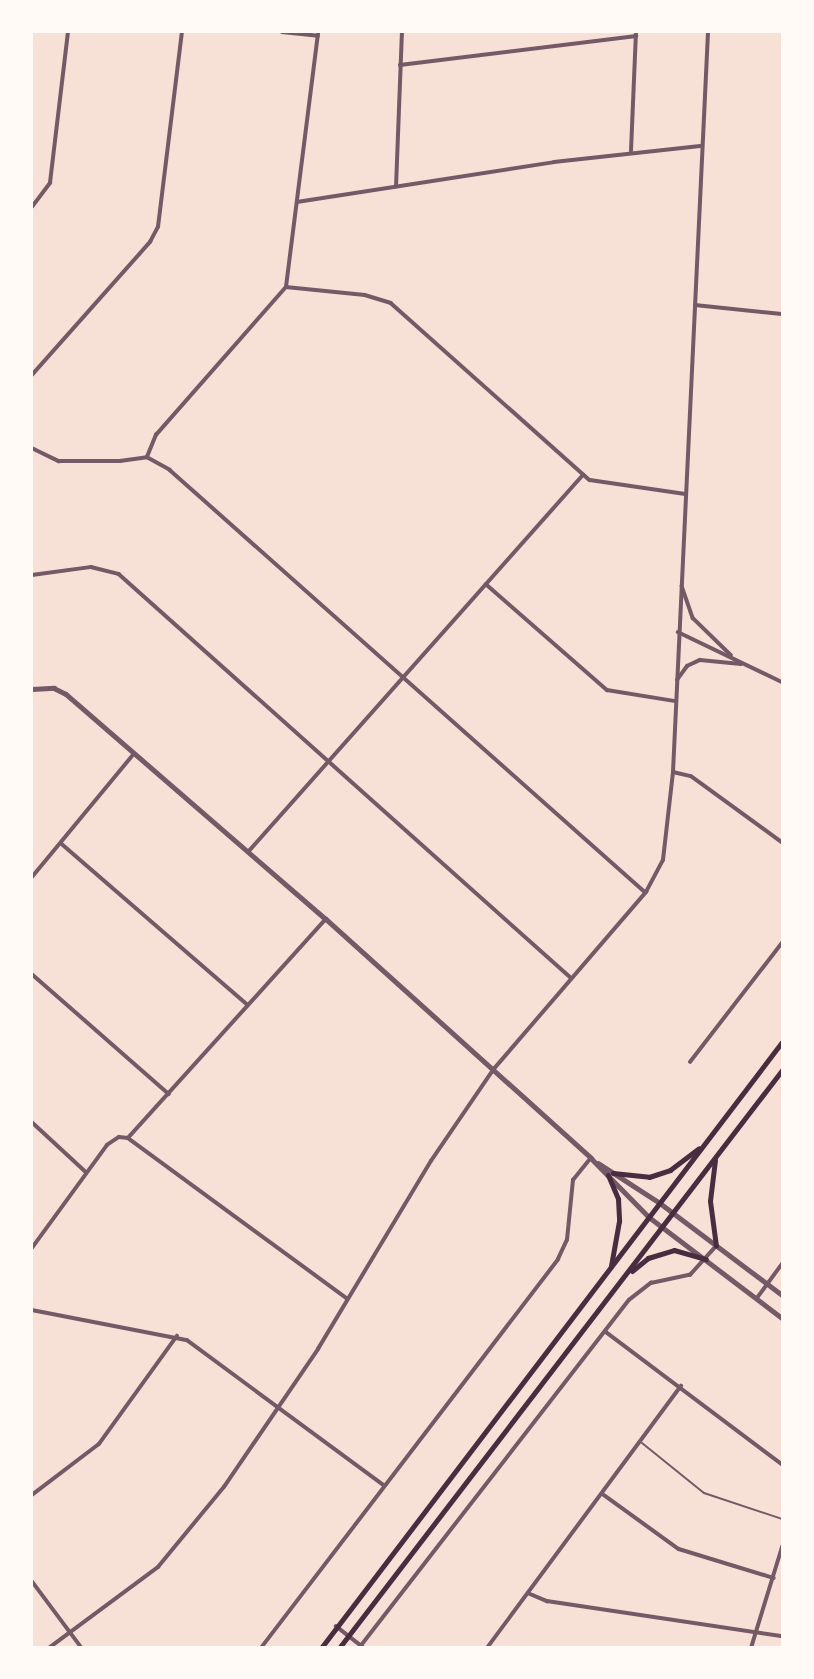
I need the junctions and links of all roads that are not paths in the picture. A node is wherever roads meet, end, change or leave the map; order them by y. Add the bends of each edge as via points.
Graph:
1 (68, 32) edge
2 (181, 32) edge
3 (282, 32) edge
4 (402, 32) edge
5 (708, 32) edge
6 (318, 34) edge
7 (636, 34) edge
8 (400, 65) junction
9 (702, 146) junction
10 (631, 151) junction
11 (396, 187) junction
12 (297, 202) junction
13 (32, 207) edge
14 (286, 287) junction
15 (695, 305) junction
16 (782, 314) edge
17 (32, 375) edge
18 (32, 447) edge
19 (147, 457) junction
20 (583, 475) junction
21 (685, 494) junction
22 (32, 575) edge
23 (486, 584) junction
24 (681, 584) junction
25 (678, 632) junction
26 (737, 660) junction
27 (753, 667) junction
28 (402, 678) junction
29 (676, 680) junction
30 (782, 681) edge
31 (32, 689) edge
32 (675, 701) junction
33 (133, 755) junction
34 (330, 760) junction
35 (673, 772) junction
36 (782, 842) edge
37 (62, 844) junction
38 (248, 851) junction
39 (32, 877) edge
40 (646, 892) junction
41 (326, 919) junction
42 (782, 943) edge
43 (32, 974) edge
44 (570, 977) junction
45 (248, 1005) junction
46 (782, 1042) edge
47 (690, 1062) dead end
48 (493, 1070) junction
49 (782, 1070) edge
50 (169, 1094) junction
51 (32, 1122) edge
52 (128, 1138) junction
53 (708, 1141) junction
54 (715, 1157) junction
55 (591, 1158) junction
56 (86, 1172) junction
57 (611, 1174) junction
58 (660, 1203) junction
59 (673, 1212) junction
60 (649, 1217) junction
61 (662, 1227) junction
62 (716, 1246) junction
63 (32, 1248) edge
64 (706, 1259) junction
65 (782, 1264) edge
66 (610, 1269) junction
67 (624, 1278) junction
68 (767, 1284) junction
69 (782, 1295) edge
70 (347, 1298) junction
71 (757, 1298) junction
72 (32, 1310) edge
73 (782, 1318) edge
74 (606, 1332) junction
75 (177, 1336) junction
76 (681, 1386) junction
77 (276, 1408) junction
78 (642, 1443) junction
79 (782, 1464) edge
80 (384, 1485) junction
81 (32, 1495) edge
82 (604, 1495) junction
83 (782, 1519) edge
84 (782, 1547) edge
85 (774, 1578) junction
86 (32, 1581) edge
87 (528, 1593) junction
88 (336, 1626) junction
89 (71, 1632) junction
90 (756, 1633) junction
91 (348, 1636) junction
92 (782, 1636) edge
93 (49, 1647) edge
94 (82, 1647) edge
95 (261, 1647) edge
96 (321, 1647) edge
97 (339, 1647) edge
98 (361, 1647) edge
99 (487, 1647) edge
100 (751, 1647) edge

1 - 13 street via 50,183
2 - 17 street via 158,227 150,242
3 - 6 street
4 - 8 street
5 - 9 street
6 - 12 street
7 - 8 street
7 - 10 street
8 - 11 street
9 - 10 street
9 - 15 street
10 - 11 street
11 - 12 street
12 - 14 street
14 - 19 street via 156,435
14 - 20 street via 365,295 391,303
15 - 16 street
15 - 21 street
18 - 19 street via 59,461
19 - 28 street via 190,486
20 - 21 street via 596,481
20 - 23 street
21 - 24 street
22 - 34 street via 91,567 119,575
23 - 28 street
23 - 32 street via 599,685 623,695
24 - 25 street
24 - 26 street via 701,629
25 - 26 street
25 - 29 street
26 - 27 street
27 - 29 street via 701,660 687,666
27 - 30 street
28 - 34 street
28 - 40 street
29 - 32 street
31 - 33 street via 61,691
32 - 35 street
33 - 37 street
33 - 38 street
34 - 38 street
34 - 44 street
35 - 36 street via 691,776
35 - 40 street via 665,850
37 - 39 street
37 - 45 street
38 - 41 street
40 - 44 street
41 - 45 street
41 - 48 street
42 - 47 street
43 - 50 street
44 - 48 street
45 - 50 street
46 - 53 main road
48 - 55 street
48 - 70 street
49 - 54 main road
50 - 52 street
51 - 56 street
52 - 56 street via 112,1140
52 - 70 street
53 - 57 main road via 649,1178
53 - 58 main road
54 - 59 main road
54 - 62 main road via 710,1201
55 - 57 street
55 - 80 street via 573,1180 564,1249
56 - 63 street
57 - 58 street
57 - 60 street
57 - 66 main road via 620,1221
58 - 59 street
58 - 60 main road
59 - 61 main road
59 - 62 street
60 - 61 street
60 - 66 main road
61 - 64 street
61 - 67 main road
62 - 64 street
62 - 68 street
64 - 67 main road via 674,1250 660,1253
64 - 71 street
64 - 74 street via 679,1280 643,1286
65 - 68 street
66 - 88 main road
67 - 91 main road
68 - 69 street
68 - 71 street
70 - 77 street
71 - 73 street
72 - 75 street
74 - 76 street
74 - 98 street
75 - 77 street via 215,1357
75 - 81 street via 91,1454
76 - 78 street
76 - 79 street
77 - 80 street
77 - 89 street via 177,1548
78 - 82 street
78 - 83 lane via 704,1493
80 - 95 street
82 - 85 street via 679,1549
82 - 87 street
84 - 85 street
85 - 90 street
86 - 89 street
87 - 90 street via 547,1601
87 - 99 street
88 - 91 street
88 - 96 main road
89 - 93 street
89 - 94 street
90 - 92 street
90 - 100 street
91 - 97 main road
91 - 98 street

